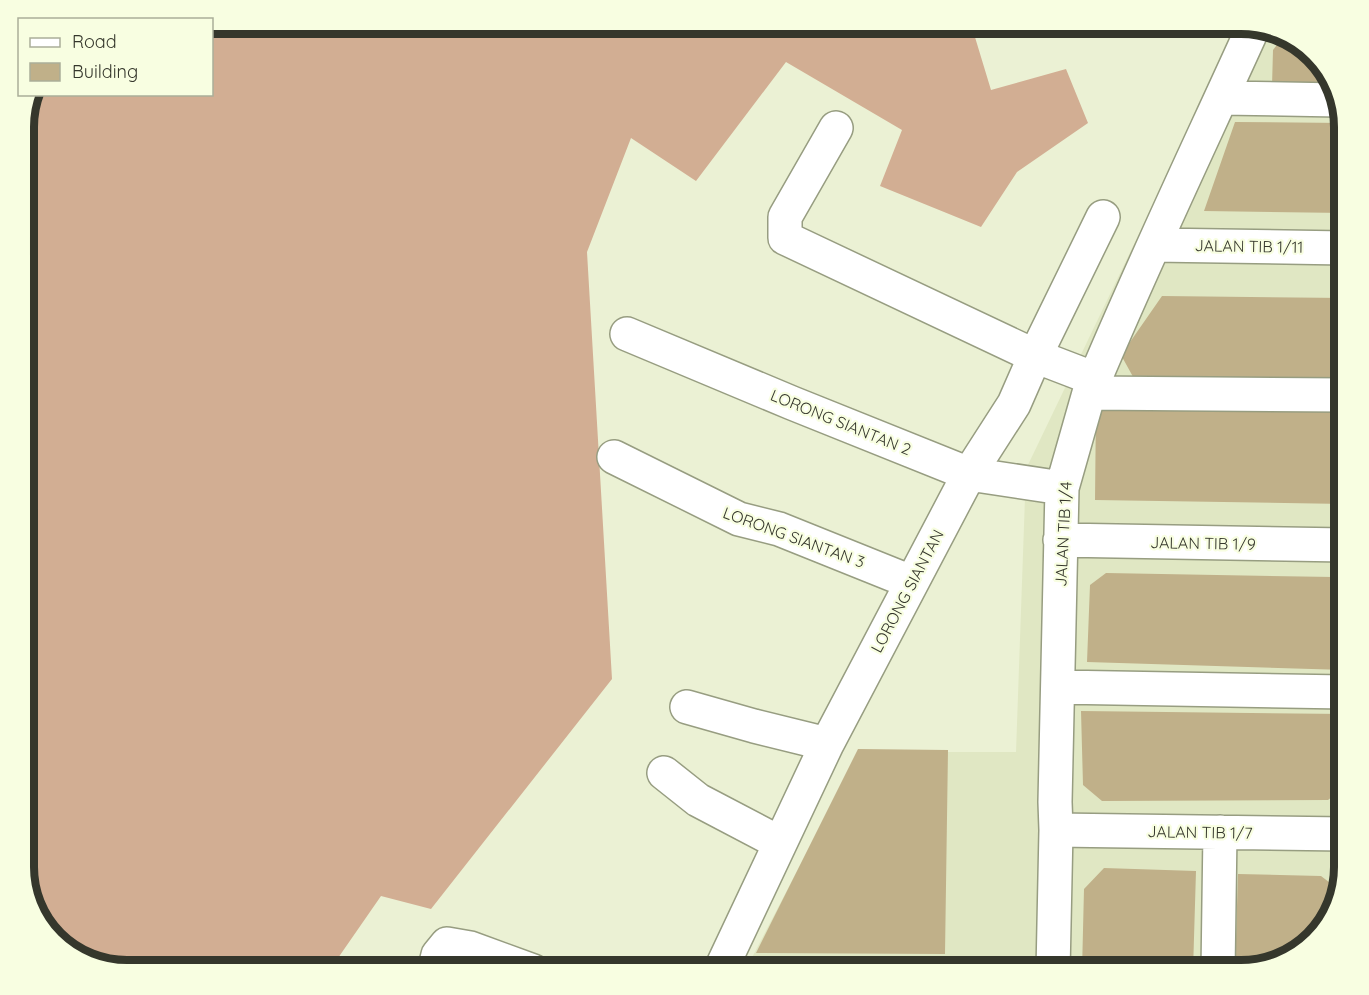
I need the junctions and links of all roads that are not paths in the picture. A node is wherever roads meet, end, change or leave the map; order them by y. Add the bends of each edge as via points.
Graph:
1 (1250, 35) edge
2 (1221, 98) junction
3 (1331, 100) edge
4 (836, 128) dead end
5 (1103, 217) dead end
6 (1154, 245) junction
7 (1334, 248) edge
8 (627, 334) dead end
9 (1035, 356) junction
10 (1092, 386) junction
11 (1334, 395) edge
12 (614, 457) dead end
13 (969, 474) junction
14 (1062, 488) junction
15 (1060, 540) junction
16 (1334, 545) edge
17 (911, 582) junction
18 (1058, 687) junction
19 (1334, 692) edge
20 (687, 706) dead end
21 (826, 744) junction
22 (664, 773) dead end
23 (1056, 830) junction
24 (1220, 832) junction
25 (1334, 834) edge
26 (780, 843) junction
27 (437, 960) edge
28 (503, 960) edge
29 (725, 960) edge
30 (1053, 960) edge
31 (1218, 960) edge

1 - 2 street, JALAN TIB 1/4
2 - 3 street
2 - 6 street, JALAN TIB 1/4
4 - 9 street via 785,217 785,238
5 - 9 street, LORONG SIANTAN
6 - 7 street, JALAN TIB 1/11
6 - 10 street, JALAN TIB 1/4
8 - 13 street, LORONG SIANTAN 2
9 - 10 street
9 - 13 street, LORONG SIANTAN via 1014,404
10 - 11 street
10 - 14 street, JALAN TIB 1/4
12 - 17 street, LORONG SIANTAN 3 via 739,519 779,529
13 - 14 street, LORONG SIANTAN 2
13 - 17 street, LORONG SIANTAN
14 - 15 street, JALAN TIB 1/4
15 - 16 street, JALAN TIB 1/9
15 - 18 street, JALAN TIB 1/4
17 - 21 street, LORONG SIANTAN
18 - 19 street
18 - 23 street, JALAN TIB 1/4
20 - 21 street
21 - 26 street, LORONG SIANTAN
22 - 26 street via 698,800
23 - 24 street, JALAN TIB 1/7
23 - 30 street, JALAN TIB 1/4
24 - 25 street, JALAN TIB 1/7
24 - 31 street
26 - 29 street, LORONG SIANTAN
27 - 28 street via 447,944

